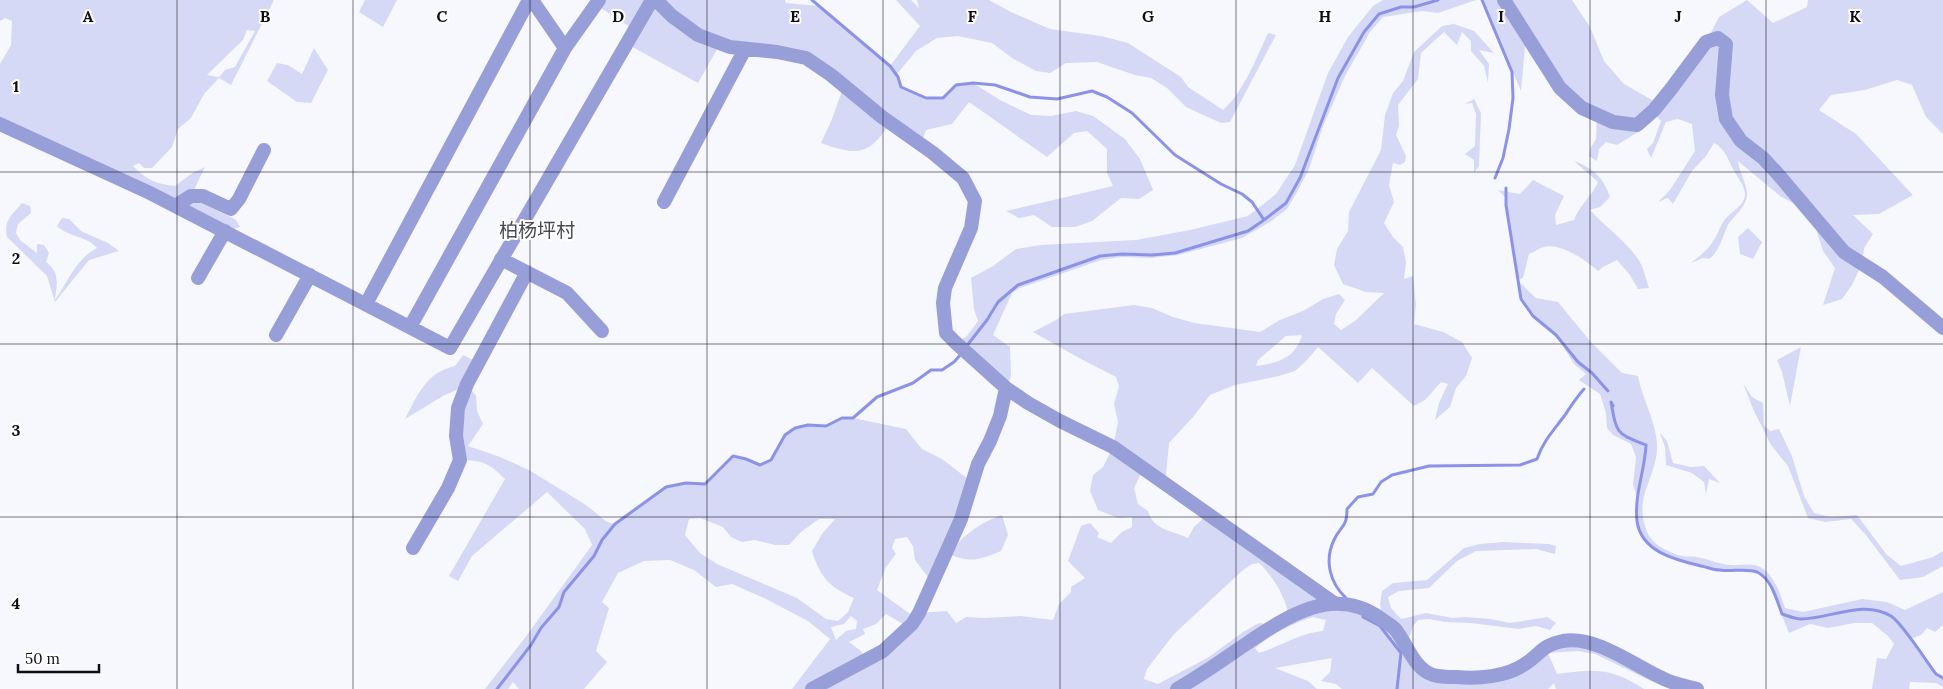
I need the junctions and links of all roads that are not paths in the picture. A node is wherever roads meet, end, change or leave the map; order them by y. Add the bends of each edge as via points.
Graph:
1 (531, 0) edge
2 (599, 0) edge
3 (652, 0) edge
4 (656, 0) edge
5 (1504, 0) edge
6 (565, 48) junction
7 (745, 49) junction
8 (0, 124) edge
9 (264, 150) dead end
10 (664, 202) dead end
11 (175, 206) junction
12 (225, 231) junction
13 (501, 259) junction
14 (527, 272) junction
15 (310, 275) junction
16 (198, 278) dead end
17 (366, 304) junction
18 (410, 327) junction
19 (1943, 328) edge
20 (602, 331) dead end
21 (276, 335) dead end
22 (1006, 388) junction
23 (414, 548) dead end
24 (1334, 603) junction
25 (812, 689) edge
26 (1177, 689) edge
27 (1697, 689) edge

1 - 6 street
1 - 17 street
2 - 6 street
3 - 13 street
4 - 7 street via 698,36
5 - 19 street via 1560,88 1582,108 1614,122 1637,125 1654,110 1706,42 1718,38 1726,44 1722,95 1726,119 1741,141 1763,158 1844,252 1883,277
6 - 18 street
7 - 10 street
7 - 22 street via 806,58 963,178 975,201 971,228 942,303 946,333
8 - 11 street
9 - 11 street via 231,209 203,196 191,196
11 - 12 street
12 - 15 street
12 - 16 street
13 - 14 street
13 - 18 street via 450,348
14 - 20 street via 567,294
14 - 23 street via 467,384 458,408 456,436 460,460
15 - 17 street
15 - 21 street
17 - 18 street
22 - 24 street via 1060,421 1113,447
22 - 25 street via 1000,416 978,464 961,519 912,624 883,651
24 - 26 street via 1307,609 1273,625
24 - 27 street via 1356,605 1394,628 1417,664 1433,674 1486,678 1525,664 1545,646 1565,641 1608,650 1665,680

